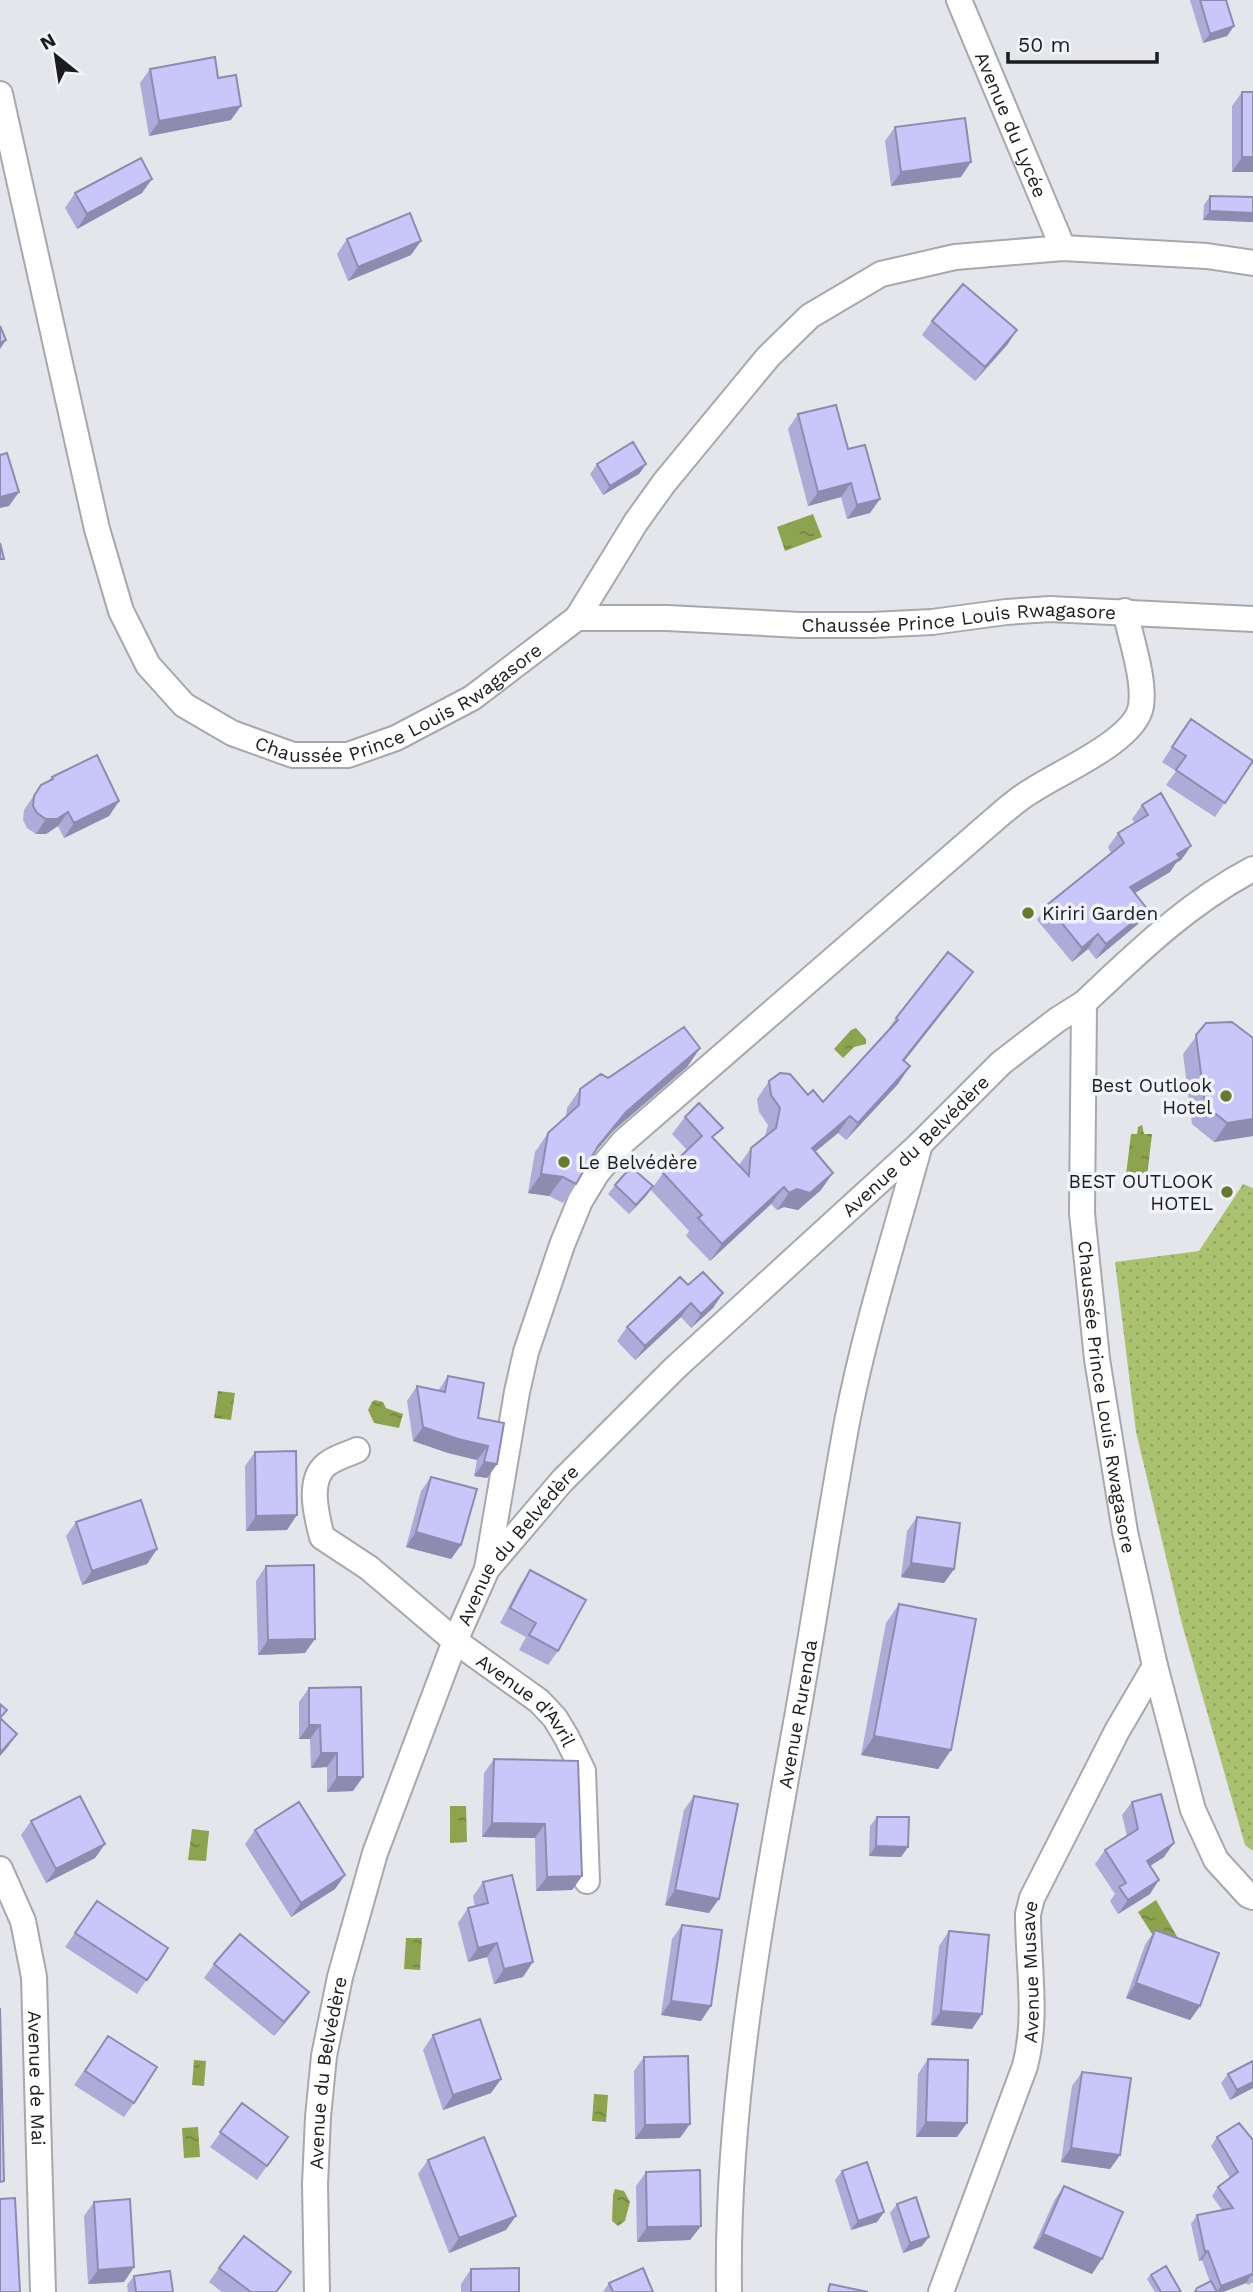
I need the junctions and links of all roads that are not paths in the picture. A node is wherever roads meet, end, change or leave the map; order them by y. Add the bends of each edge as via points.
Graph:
1 (959, 0) edge
2 (0, 94) edge
3 (1063, 248) junction
4 (1253, 263) edge
5 (1125, 611) junction
6 (577, 618) junction
7 (1253, 619) edge
8 (1253, 869) edge
9 (1084, 1003) junction
10 (920, 1144) junction
11 (357, 1450) dead end
12 (487, 1569) junction
13 (455, 1641) junction
14 (1155, 1666) junction
15 (0, 1869) edge
16 (587, 1881) dead end
17 (1253, 1897) edge
18 (43, 2292) edge
19 (317, 2292) edge
20 (729, 2292) edge
21 (941, 2292) edge

1 - 3 street, Avenue du Lycée
2 - 6 street, Chaussée Prince Louis Rwagasore via 97,529 121,611 148,665 184,705 232,733 293,755 348,755 396,738 472,698
3 - 4 street
3 - 6 street via 955,257 881,274 810,316 768,357 664,483
5 - 6 street, Chaussée Prince Louis Rwagasore via 1050,609 872,625
5 - 7 street, Chaussée Prince Louis Rwagasore
5 - 12 street via 1142,688 1141,709 1131,726 1003,812 624,1141 597,1173 562,1245 526,1352
8 - 9 street via 1217,888 1176,919
9 - 10 street, Avenue du Belvédère via 1000,1063
9 - 14 street, Chaussée Prince Louis Rwagasore via 1082,1213 1095,1345 1125,1532
10 - 12 street, Avenue du Belvédère via 676,1368 562,1481
10 - 20 street, Avenue Rurenda via 847,1421 763,1905 738,2092 728,2214
11 - 13 street, Avenue d'Avril via 328,1463 317,1477 314,1501 322,1537 369,1568
12 - 13 street, Avenue du Belvédère
13 - 16 street, Avenue d'Avril via 539,1701 567,1738 583,1771
13 - 19 street, Avenue du Belvédère via 375,1853 332,2014 318,2117
14 - 17 street, Chaussée Prince Louis Rwagasore via 1194,1810 1216,1860
14 - 21 street, Avenue Musave via 1032,1898 1028,1914 1032,2040
15 - 18 street, Avenue de Mai via 23,1921 34,1977

